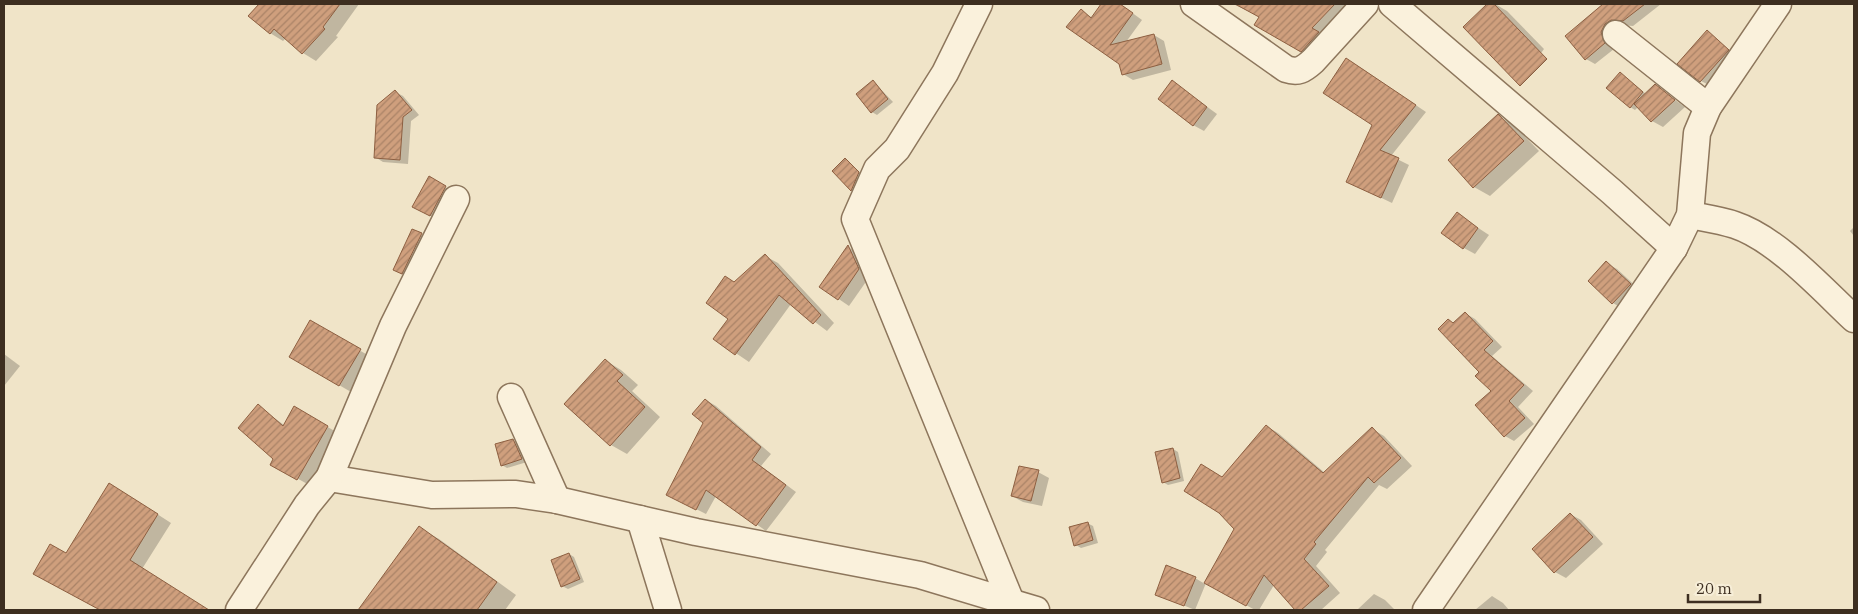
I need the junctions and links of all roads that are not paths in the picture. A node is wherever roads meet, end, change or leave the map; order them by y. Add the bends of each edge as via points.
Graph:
1 (980, 4) edge
2 (1194, 4) edge
3 (1365, 4) edge
4 (1392, 4) edge
5 (1778, 4) edge
6 (1616, 34) dead end
7 (1708, 107) junction
8 (456, 199) dead end
9 (1690, 215) junction
10 (1674, 248) junction
11 (1854, 319) edge
12 (511, 397) dead end
13 (329, 478) junction
14 (557, 500) junction
15 (640, 519) junction
16 (1011, 602) junction
17 (239, 610) edge
18 (668, 610) edge
19 (1036, 610) edge
20 (1426, 610) edge

1 - 16 street via 945,73 897,149 877,169 855,219
2 - 3 street via 1286,69 1295,72 1313,61
4 - 10 street
5 - 7 street
6 - 7 street
7 - 9 street via 1698,133
8 - 13 street via 393,326
9 - 10 street
9 - 11 street via 1736,226 1763,241 1787,257
10 - 20 street
12 - 14 street
13 - 14 street via 432,496 516,494
13 - 17 street
14 - 15 street
15 - 16 street via 920,575
15 - 18 street
16 - 19 street

